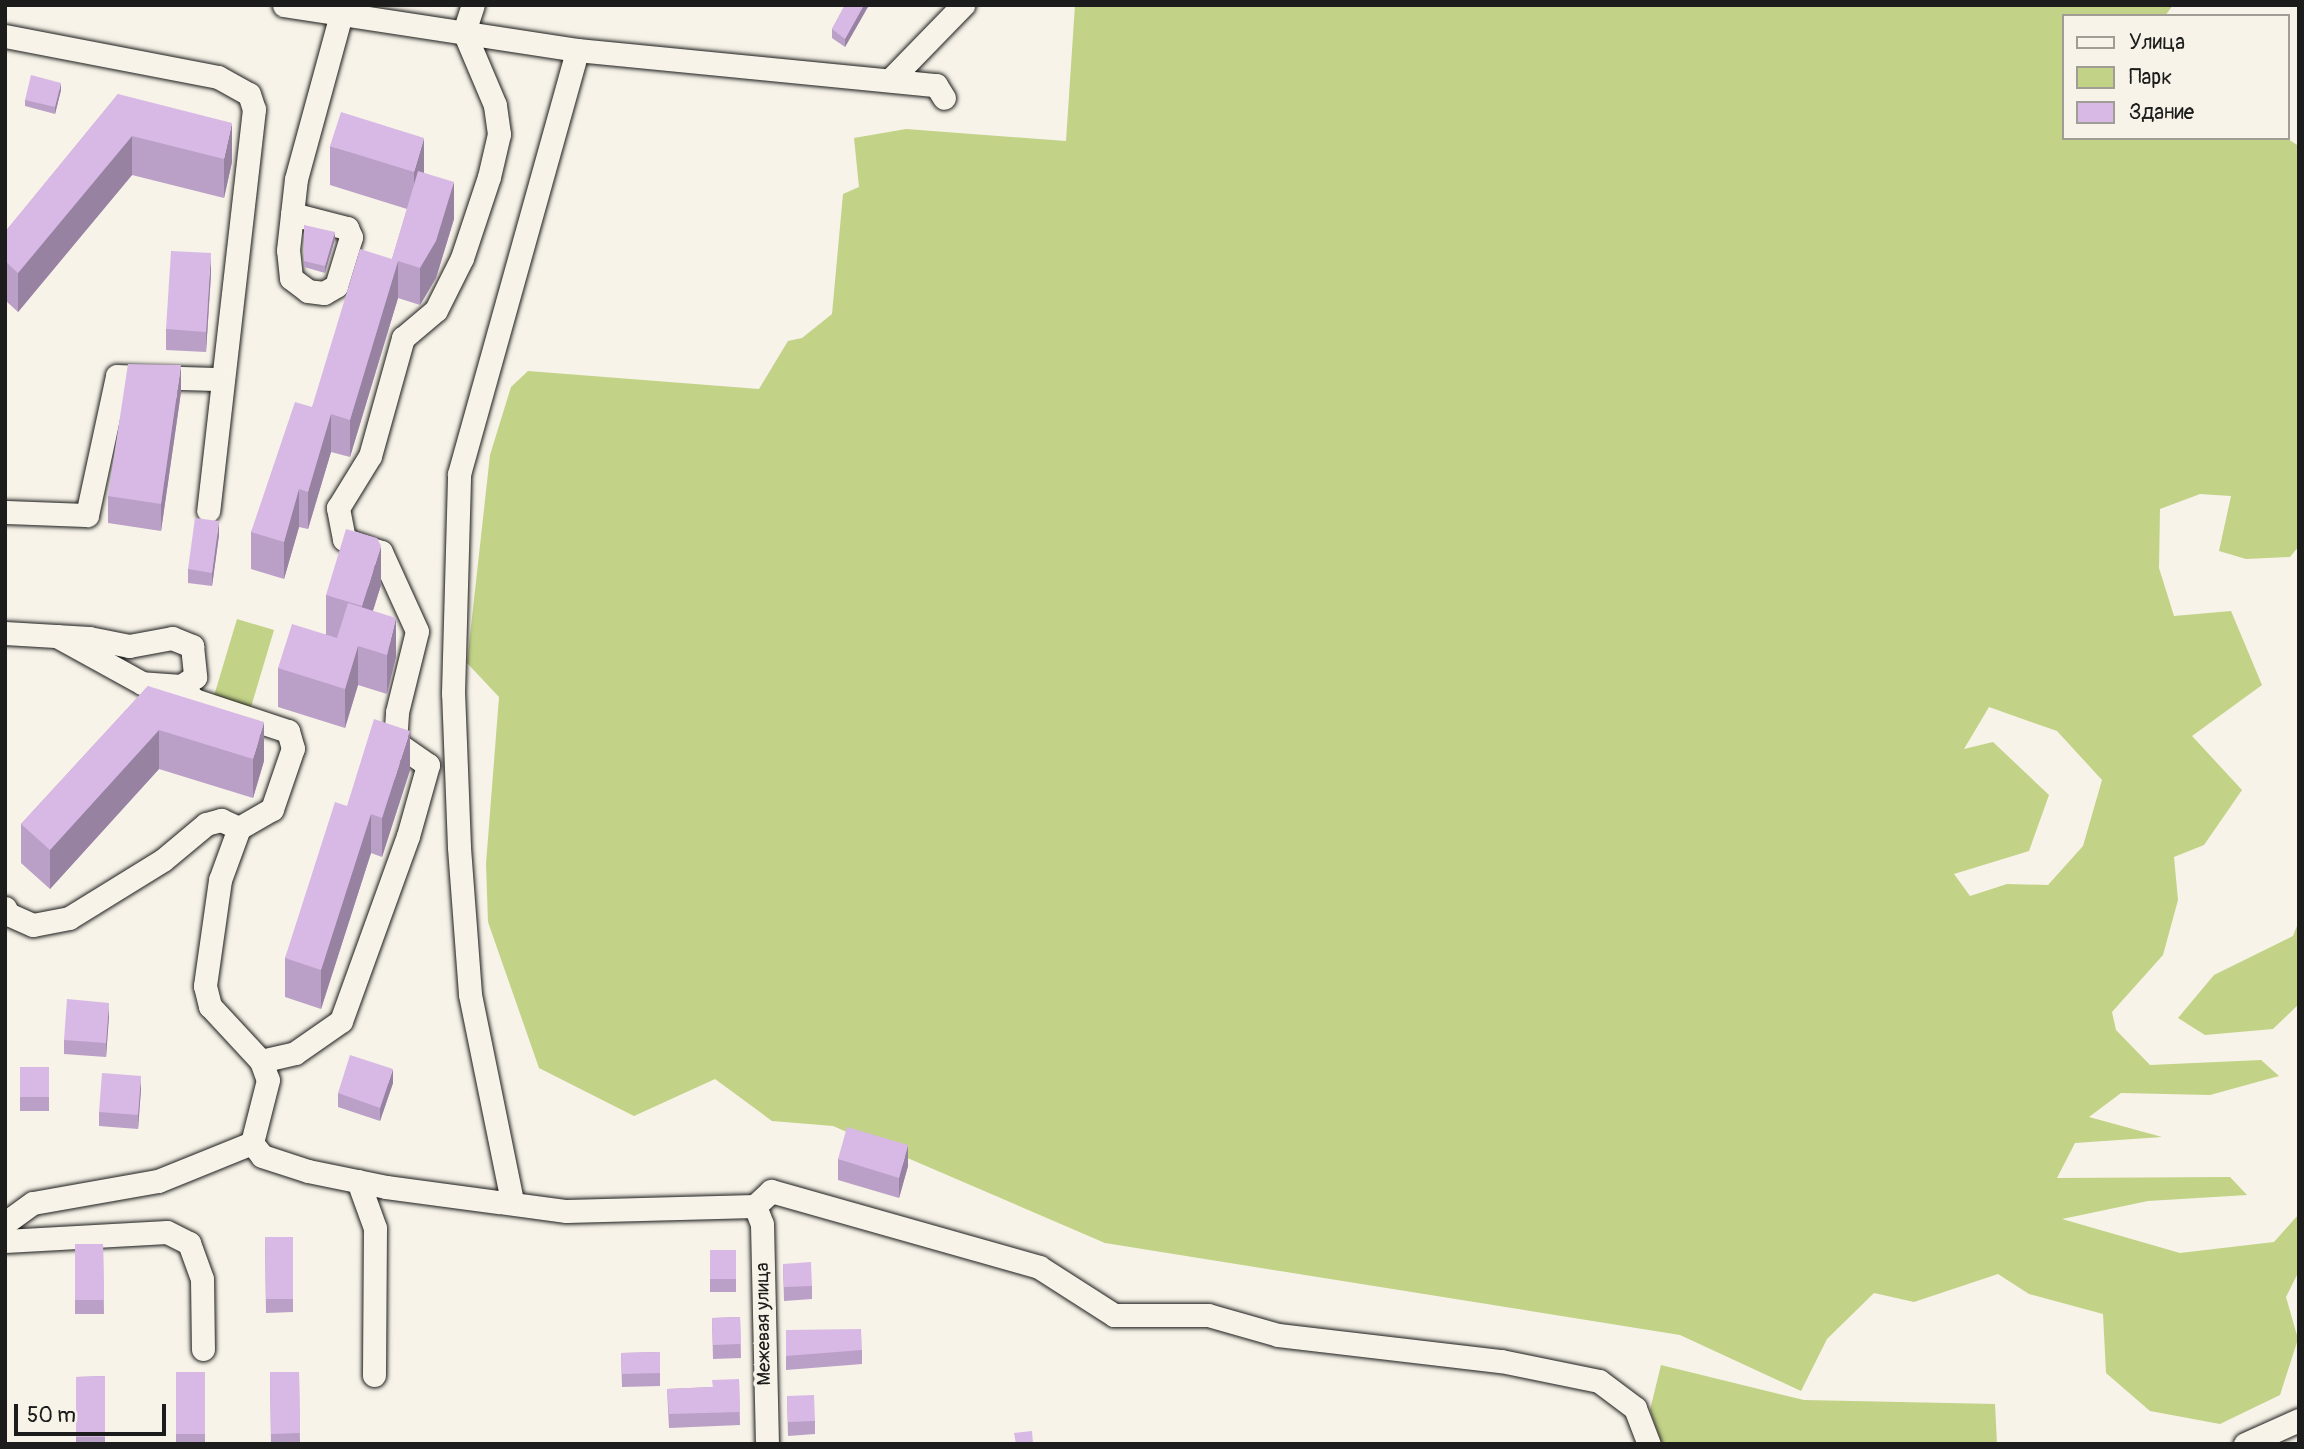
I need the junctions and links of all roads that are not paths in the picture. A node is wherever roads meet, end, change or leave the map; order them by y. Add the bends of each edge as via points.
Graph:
1 (284, 5) edge
2 (473, 5) edge
3 (963, 5) edge
4 (387, 13) edge
5 (341, 14) junction
6 (464, 32) junction
7 (5, 36) edge
8 (577, 50) junction
9 (890, 80) junction
10 (944, 98) dead end
11 (292, 214) dead end
12 (221, 379) junction
13 (208, 510) dead end
14 (5, 512) edge
15 (5, 633) edge
16 (57, 636) junction
17 (181, 686) junction
18 (239, 828) junction
19 (5, 908) edge
20 (261, 1061) junction
21 (253, 1143) junction
22 (358, 1181) junction
23 (512, 1201) junction
24 (755, 1206) junction
25 (5, 1223) edge
26 (5, 1241) edge
27 (203, 1349) dead end
28 (374, 1375) dead end
29 (2299, 1420) edge
30 (766, 1444) edge
31 (1649, 1444) edge
32 (2245, 1444) edge

1 - 5 street
2 - 6 street
3 - 9 street
4 - 5 street
4 - 6 street
5 - 11 street via 296,179
6 - 8 street
6 - 20 street via 495,105 499,134 489,177 462,258 436,310 403,338 370,456 338,508 344,539 382,552 417,631 397,712 395,742 428,765 408,836 341,1021 295,1053
7 - 12 street via 218,77 249,94 254,109
8 - 9 street
8 - 23 street via 459,474 453,693 459,848 470,994
9 - 10 street via 936,85
12 - 13 street
12 - 14 street via 117,376 87,515
15 - 16 street
16 - 17 street via 142,682
16 - 17 street via 129,646 172,638 192,646 195,677
17 - 18 street via 194,700 288,731 293,748 272,809
18 - 19 street via 221,820 206,824 163,860 69,918 33,925 8,914
18 - 20 street via 220,880 205,986 210,1006
20 - 21 street via 268,1080
21 - 22 street via 262,1156
21 - 25 street via 158,1181 33,1203
22 - 23 street
22 - 28 street via 375,1228
23 - 24 street via 566,1211
24 - 30 street, Межевая улица via 762,1224
24 - 31 street via 771,1191 979,1248 1039,1267 1114,1315 1208,1315 1278,1335 1501,1361 1599,1381 1635,1408
26 - 27 street via 167,1232 189,1243 202,1279
29 - 32 street

